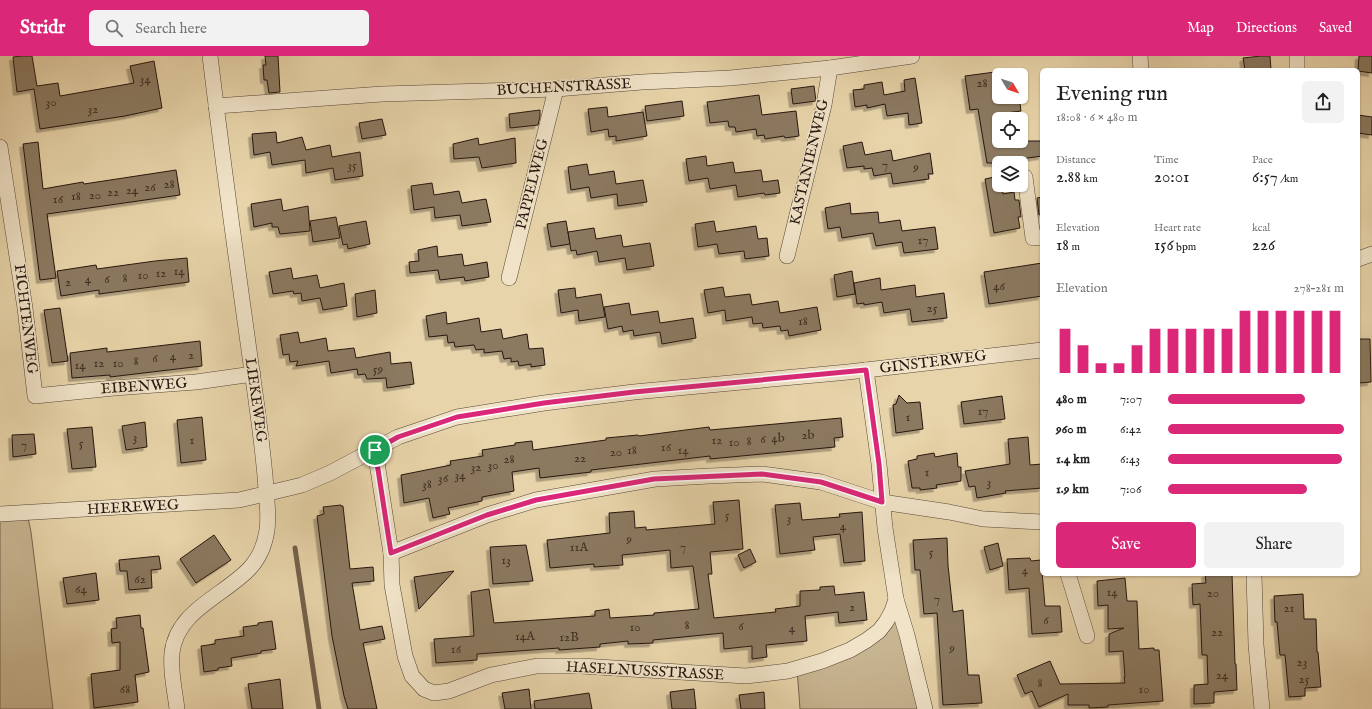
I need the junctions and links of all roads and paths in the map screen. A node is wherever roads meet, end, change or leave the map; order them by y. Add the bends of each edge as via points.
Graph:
1 (210, 56) edge
2 (912, 56) edge
3 (1140, 56) edge
4 (1297, 56) edge
5 (830, 68) junction
6 (1141, 68) edge
7 (1296, 68) edge
8 (556, 89) junction
9 (216, 106) junction
10 (0, 147) edge
11 (1027, 192) edge
12 (1040, 237) edge
13 (1372, 254) edge
14 (787, 256) dead end
15 (1360, 258) edge
16 (509, 278) dead end
17 (1040, 350) edge
18 (866, 370) junction
19 (252, 374) junction
20 (36, 396) joint
21 (375, 450) junction
22 (266, 495) junction
23 (882, 502) junction
24 (0, 514) edge
25 (1040, 522) edge
26 (391, 553) junction
27 (1069, 576) edge
28 (1254, 576) edge
29 (896, 599) junction
30 (1087, 636) dead end
31 (177, 709) edge
32 (925, 709) edge
33 (1262, 709) edge

1 - 9 street, LIEKEWEG
2 - 5 street, BUCHENSTRASSE
3 - 6 street
4 - 7 street
5 - 8 street, BUCHENSTRASSE via 730,78
5 - 14 street, KASTANIENWEG via 824,105
8 - 9 street, BUCHENSTRASSE via 382,94
8 - 16 street, PAPPELWEG
9 - 19 street, LIEKEWEG
10 - 20 street, FICHTENWEG
11 - 12 street via 1033,238
13 - 15 street
17 - 18 street, GINSTERWEG
18 - 21 street, GINSTERWEG via 634,392 457,417 398,437
18 - 23 street
19 - 20 street, EIBENWEG via 196,382
19 - 22 street, LIEKEWEG via 264,458
21 - 22 street, GINSTERWEG via 302,485
21 - 26 street
22 - 24 street, HEEREWEG via 239,500
22 - 31 street, LIEKEWEG via 267,531 258,558 241,576 197,609 180,629 175,641 172,654
23 - 25 street via 983,519
23 - 26 street via 821,482 762,474 654,479 536,500 487,515
23 - 29 street
26 - 29 street, HASELNUSSSTRASSE via 392,585 405,656 412,676 424,689 434,693 449,691 491,675 537,666 581,666 746,676 788,671 822,661 867,640 886,622
27 - 30 street
28 - 33 street via 1256,645
29 - 32 street via 908,635

